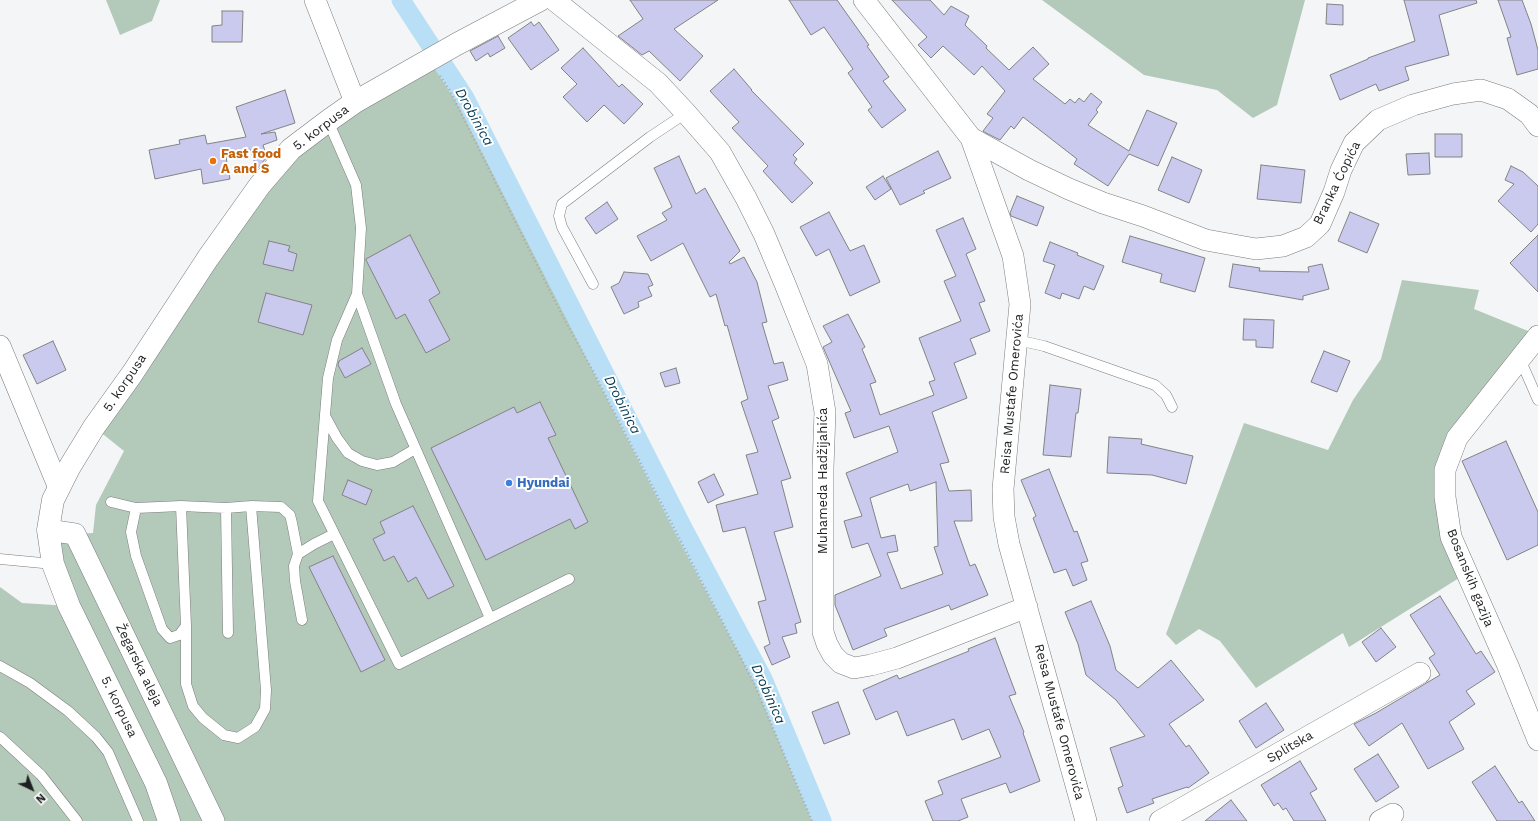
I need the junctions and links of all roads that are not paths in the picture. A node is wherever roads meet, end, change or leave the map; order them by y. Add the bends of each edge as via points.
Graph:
1 (315, 0) edge
2 (540, 0) edge
3 (554, 0) edge
4 (864, 0) edge
5 (355, 102) junction
6 (686, 113) junction
7 (328, 121) junction
8 (1538, 126) edge
9 (971, 138) junction
10 (593, 284) dead end
11 (356, 294) junction
12 (1538, 336) edge
13 (1017, 340) junction
14 (0, 346) edge
15 (1520, 359) junction
16 (1538, 400) edge
17 (1172, 407) dead end
18 (325, 416) junction
19 (415, 449) junction
20 (59, 488) junction
21 (111, 502) dead end
22 (181, 506) junction
23 (251, 506) junction
24 (136, 508) junction
25 (226, 508) junction
26 (48, 530) junction
27 (334, 534) junction
28 (298, 554) junction
29 (0, 559) edge
30 (53, 564) junction
31 (569, 578) dead end
32 (1027, 607) junction
33 (490, 618) junction
34 (302, 620) dead end
35 (186, 626) junction
36 (228, 633) dead end
37 (0, 666) edge
38 (1420, 673) dead end
39 (0, 737) edge
40 (1538, 740) edge
41 (77, 821) edge
42 (138, 821) edge
43 (169, 821) edge
44 (214, 821) edge
45 (1086, 821) edge
46 (1160, 821) edge

1 - 5 street
2 - 5 street, 5. korpusa
3 - 6 street, Muhameda Hadžijahića via 658,83
4 - 9 street, Reisa Mustafe Omerovića
5 - 7 street, 5. korpusa
6 - 10 lane via 562,204 558,216 562,227
6 - 32 street, Muhameda Hadžijahića via 720,152 746,198 764,234 816,364 825,412 823,632 833,655 841,663 854,668 871,665 897,658
7 - 11 lane via 356,185 362,228
7 - 20 street, 5. korpusa via 291,149 260,185 94,427
8 - 9 street, Branka Ćopića via 1529,114 1508,99 1481,90 1453,94 1413,105 1378,120 1354,143 1320,224 1306,237 1283,246 1256,249 1206,240 1103,203 1029,170
9 - 13 street, Reisa Mustafe Omerovića via 1013,256 1020,304
11 - 18 lane via 337,340 328,378
11 - 19 lane
12 - 15 street, Bosanskih gazija
13 - 17 lane via 1051,348 1155,385 1166,395
13 - 32 street, Reisa Mustafe Omerovića via 1003,489 1004,517 1008,544
14 - 20 street
15 - 16 lane
15 - 40 street, Bosanskih gazija via 1457,438 1445,470 1444,497 1451,537
18 - 19 lane via 348,453 362,461 377,466 393,462
18 - 27 lane via 318,501
19 - 33 lane
20 - 26 street, 5. korpusa via 53,500
21 - 24 lane
22 - 24 lane
22 - 25 lane
22 - 35 lane
23 - 25 lane
23 - 28 lane via 281,507 290,515
23 - 35 lane via 266,690 265,709 255,727 238,738 224,735 193,706 186,684
24 - 35 lane via 131,532 136,556 162,629 170,638 179,635
25 - 36 lane
26 - 30 street, 5. korpusa
26 - 44 street, Žegarska aleja via 75,534
27 - 28 lane
27 - 33 lane via 399,664
28 - 34 lane via 294,566
29 - 30 lane
30 - 43 street, 5. korpusa via 69,606 156,783
31 - 33 lane
32 - 45 street, Reisa Mustafe Omerovića
37 - 42 lane via 30,683 96,737 108,752
38 - 46 street, Splitska
39 - 41 lane via 40,775

